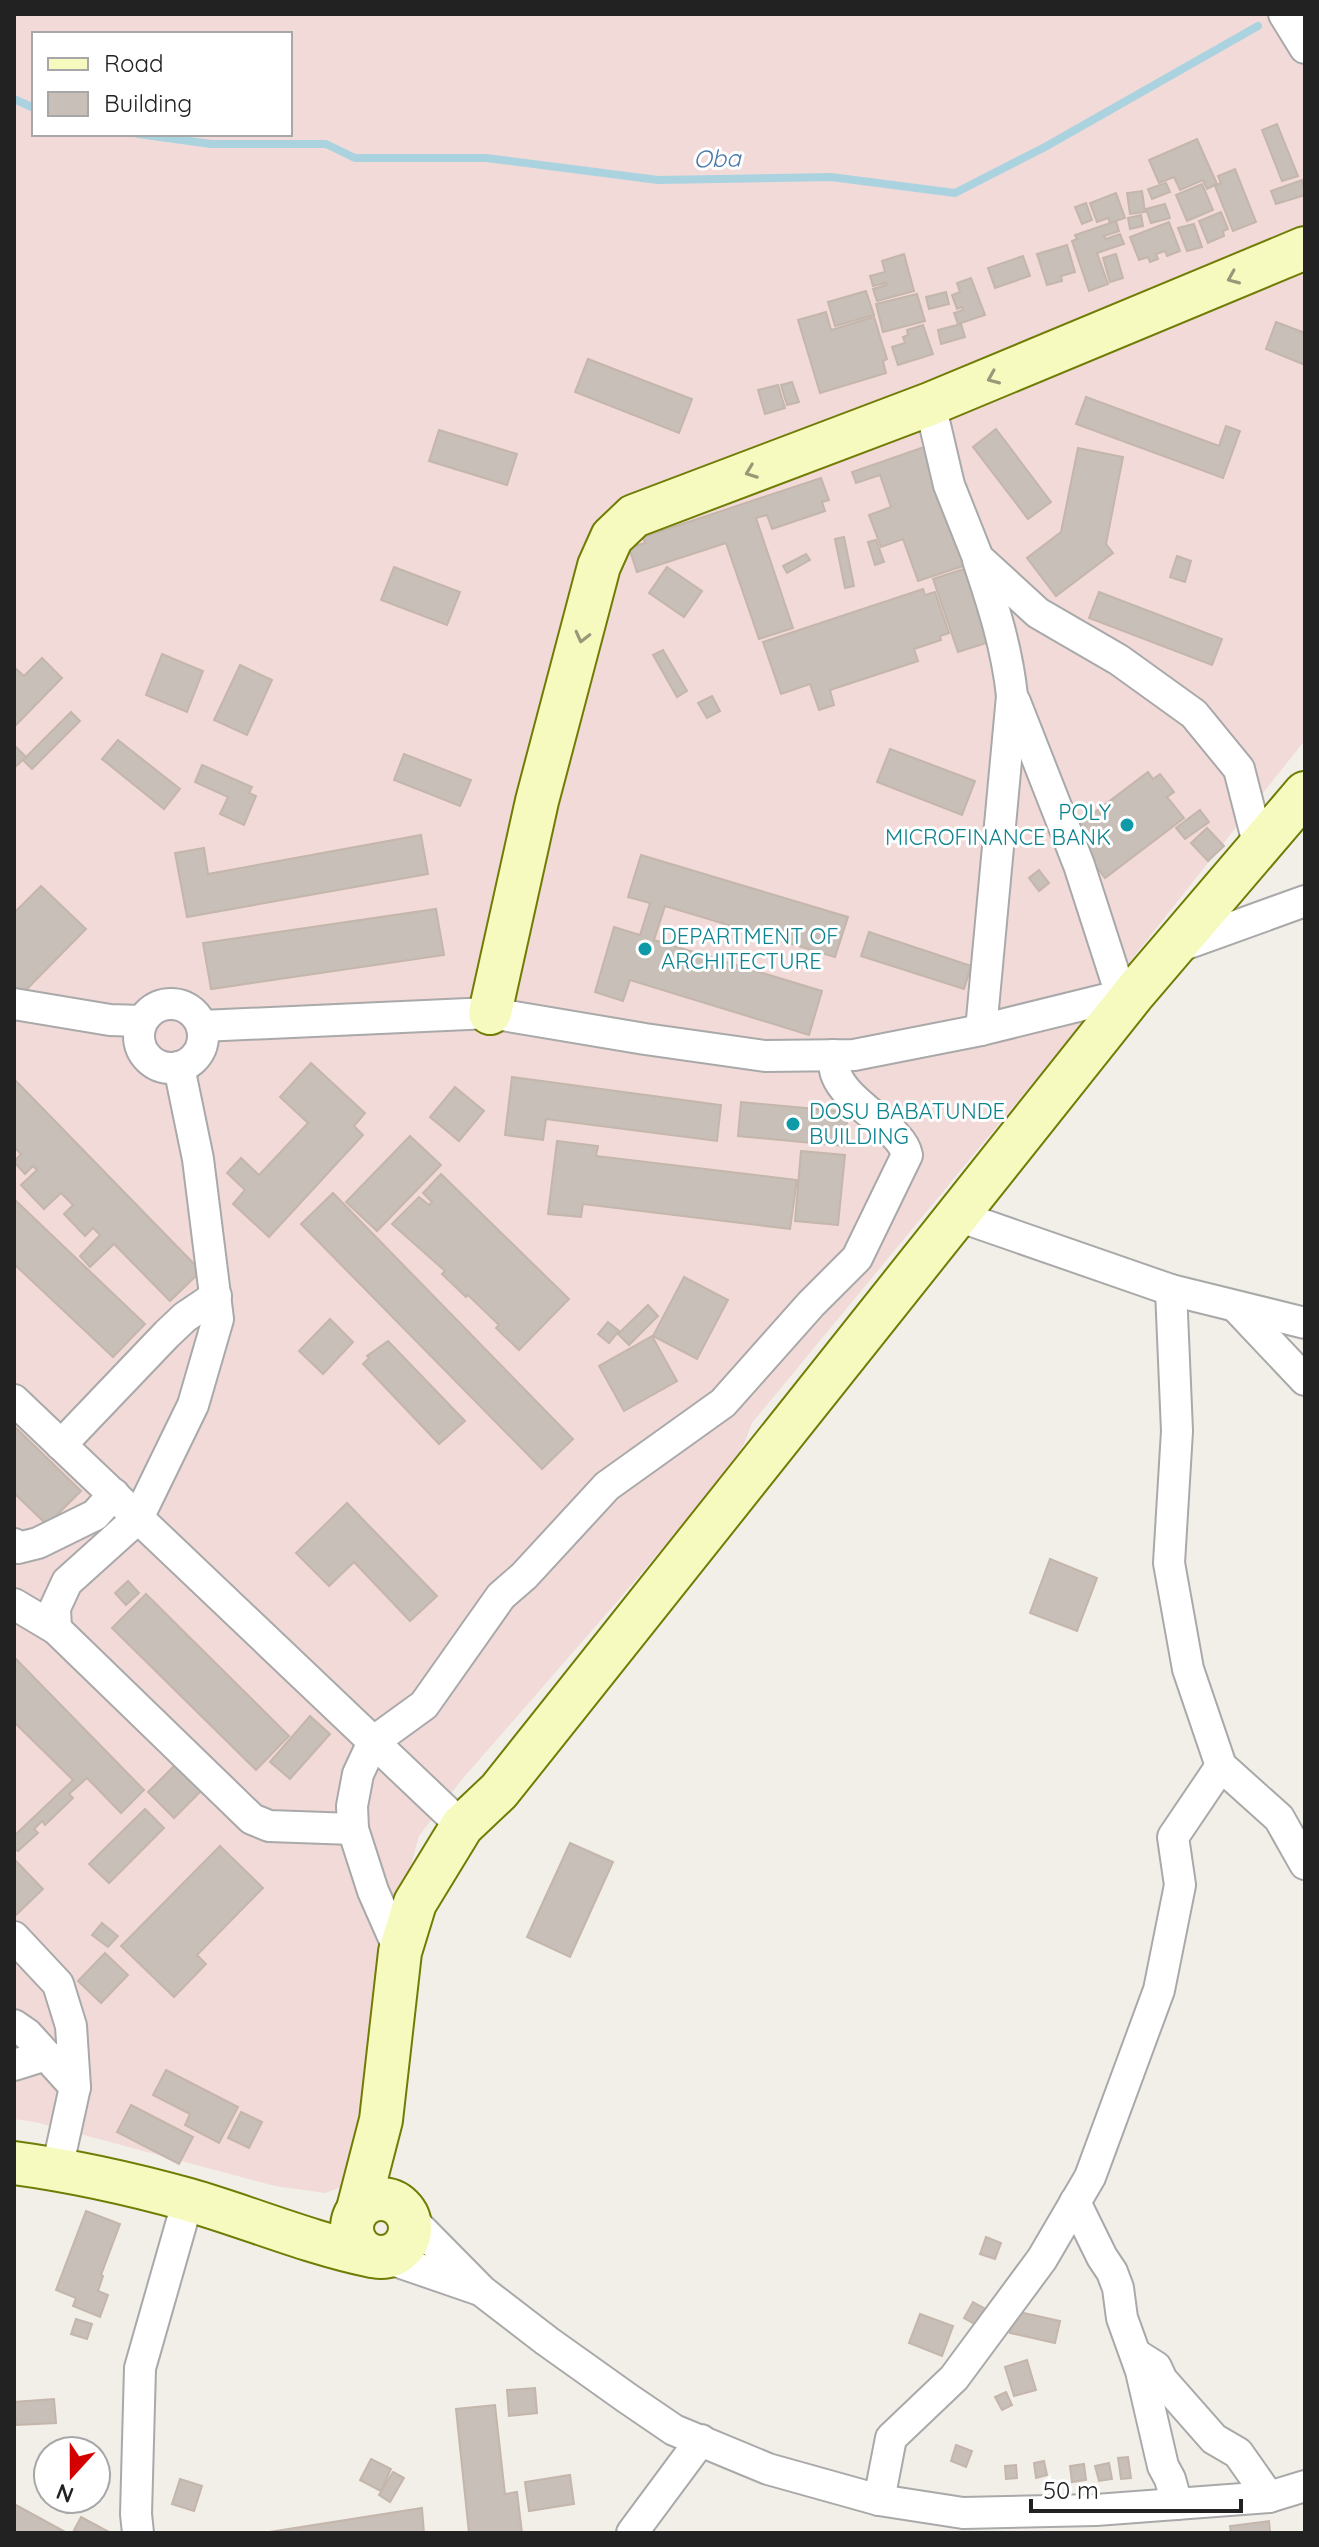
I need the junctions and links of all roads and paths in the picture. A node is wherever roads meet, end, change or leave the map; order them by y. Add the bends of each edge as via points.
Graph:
1 (1284, 14) edge
2 (1305, 48) edge
3 (1305, 248) edge
4 (930, 404) junction
5 (978, 558) junction
6 (1012, 696) junction
7 (1288, 819) edge
8 (1305, 901) edge
9 (1170, 950) junction
10 (1128, 994) junction
11 (14, 1004) edge
12 (490, 1013) junction
13 (142, 1021) junction
14 (202, 1026) junction
15 (981, 1030) junction
16 (833, 1055) junction
17 (179, 1067) junction
18 (958, 1216) junction
19 (1171, 1290) junction
20 (216, 1296) junction
21 (1237, 1308) junction
22 (1305, 1323) edge
23 (1305, 1380) edge
24 (14, 1400) edge
25 (61, 1445) junction
26 (114, 1494) junction
27 (138, 1518) junction
28 (14, 1544) edge
29 (14, 1604) edge
30 (56, 1629) junction
31 (373, 1742) junction
32 (1221, 1766) junction
33 (462, 1826) junction
34 (353, 1829) junction
35 (1305, 1864) edge
36 (14, 1937) edge
37 (400, 1952) junction
38 (14, 2025) edge
39 (46, 2055) junction
40 (14, 2065) edge
41 (75, 2087) junction
42 (14, 2163) edge
43 (57, 2169) junction
44 (188, 2200) junction
45 (1075, 2202) junction
46 (379, 2211) junction
47 (270, 2226) junction
48 (378, 2257) junction
49 (482, 2291) junction
50 (1135, 2354) junction
51 (701, 2440) junction
52 (1305, 2486) edge
53 (1269, 2497) junction
54 (879, 2500) junction
55 (1177, 2504) junction
56 (138, 2533) edge
57 (632, 2533) edge

1 - 2 street
3 -> 4 street
4 - 5 street via 949,485
4 -> 12 street via 634,516 612,537 599,566 537,801
5 - 6 street via 1005,646
5 - 7 street via 1038,613 1119,660 1194,714
6 - 10 street
6 - 15 street
7 - 9 street
8 - 9 street
9 - 10 street
10 - 15 street
10 - 18 street
11 - 13 street
12 - 14 street
12 - 16 street via 765,1056
13 - 14 street via 158,1006 169,1004 189,1009
13 - 17 street via 143,1052 158,1065
14 - 17 street via 202,1047
15 - 16 street
16 - 31 street via 837,1076 905,1145 907,1155 857,1258 723,1403 607,1486 501,1596 424,1705
17 - 20 street via 198,1159
18 - 19 street
18 - 33 street via 499,1791
19 - 21 street
19 - 32 street via 1177,1431 1169,1563 1188,1669
20 - 25 street via 167,1334
20 - 27 street via 218,1319 193,1405
21 - 22 street
21 - 23 street
24 - 25 street
25 - 26 street
26 - 27 street
26 - 28 street via 95,1515 38,1543 18,1548
27 - 30 street via 67,1582 55,1608
27 - 31 street
29 - 30 street
30 - 34 street via 252,1819 269,1826
31 - 33 street
31 - 34 street via 358,1774
32 - 35 street via 1279,1818
32 - 45 street via 1173,1837 1180,1885 1159,1990 1090,2177
33 - 37 street via 415,1903
34 - 37 street
36 - 41 street via 58,1984 71,2026
37 - 46 street via 381,2120
38 - 39 street
39 - 40 street
39 - 41 street
41 - 43 street
42 - 43 street
43 - 44 street
44 - 47 street
44 - 56 street via 140,2368
45 - 50 street via 1112,2272
45 - 54 street via 1042,2259 954,2378 891,2438
46 - 47 street via 317,2228
46 - 48 street via 410,2229 397,2253
46 - 49 street
47 - 48 street via 304,2240
48 - 49 street
49 - 51 street via 674,2430
50 - 53 street via 1156,2367 1214,2439 1238,2453
50 - 55 street
51 - 54 street via 768,2469
51 - 57 street
52 - 53 street
53 - 55 street
54 - 55 street via 963,2513

